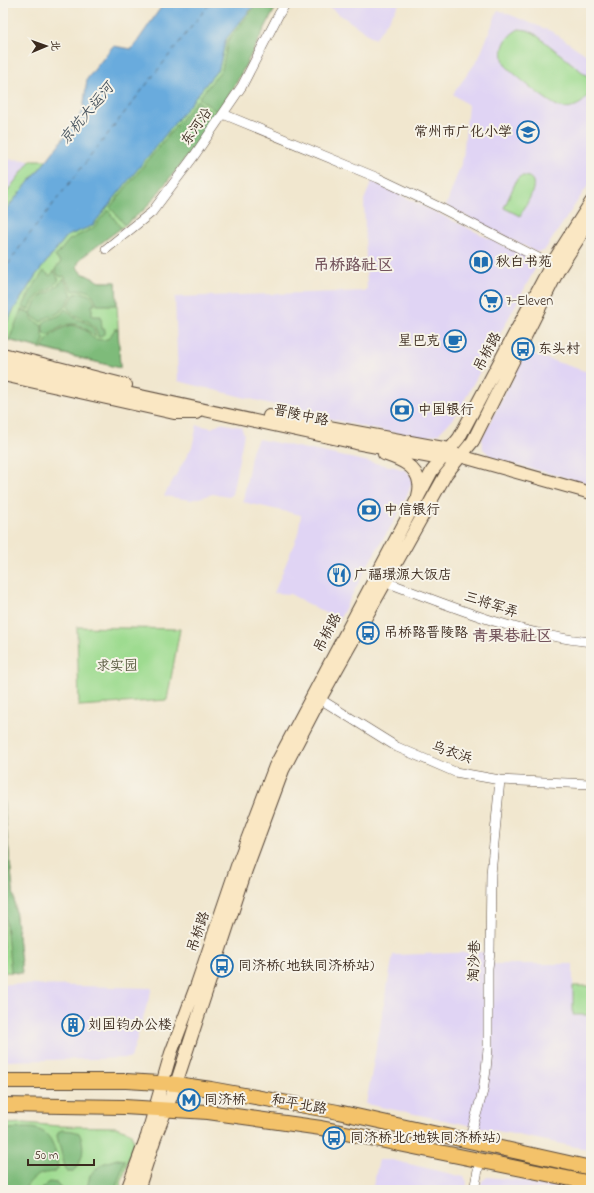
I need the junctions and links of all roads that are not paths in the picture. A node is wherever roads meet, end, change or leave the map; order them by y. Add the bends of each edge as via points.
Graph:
1 (286, 3) edge
2 (223, 114) junction
3 (591, 202) edge
4 (591, 219) edge
5 (106, 249) dead end
6 (555, 267) junction
7 (4, 358) edge
8 (3, 375) edge
9 (217, 412) junction
10 (356, 443) junction
11 (455, 453) junction
12 (441, 459) junction
13 (591, 493) edge
14 (418, 498) junction
15 (386, 582) junction
16 (591, 642) edge
17 (320, 699) junction
18 (500, 780) junction
19 (591, 784) edge
20 (5, 1081) edge
21 (169, 1083) junction
22 (6, 1105) edge
23 (161, 1108) junction
24 (469, 1140) junction
25 (480, 1160) junction
26 (591, 1168) edge
27 (591, 1182) edge
28 (127, 1190) edge
29 (138, 1190) edge
30 (474, 1190) edge

1 - 2 street, 东河沿 via 242,86
2 - 5 street, 东河沿 via 152,212
2 - 6 street via 378,178
3 - 6 main road, 吊桥路
4 - 6 main road, 吊桥路
6 - 11 main road, 吊桥路 via 473,441
7 - 9 main road, 晋陵中路
7 - 11 main road, 晋陵中路 via 66,369 184,400
8 - 9 main road via 174,413
9 - 10 main road, 晋陵中路
10 - 12 main road, 晋陵中路
10 - 14 main road via 400,460 411,467 419,482
11 - 12 main road, 晋陵中路
11 - 13 main road, 晋陵中路
11 - 15 main road, 吊桥路
12 - 14 main road, 吊桥路
14 - 21 main road, 吊桥路 via 276,766 237,866 172,1053
15 - 16 street, 三将军弄 via 524,631
15 - 17 main road, 吊桥路
17 - 18 street, 乌衣浜 via 397,747 455,772
17 - 21 main road, 吊桥路 via 283,770
18 - 19 street, 乌衣浜
18 - 24 street, 淘沙巷 via 491,874 488,1049 483,1091
20 - 21 main road, 和平北路
21 - 23 main road, 吊桥路
21 - 24 main road, 和平北路 via 338,1112
22 - 23 main road, 和平北路
23 - 25 main road, 和平北路 via 320,1128
23 - 28 main road via 147,1136
23 - 29 main road
24 - 26 main road, 和平北路
25 - 27 main road, 和平北路
25 - 30 street

